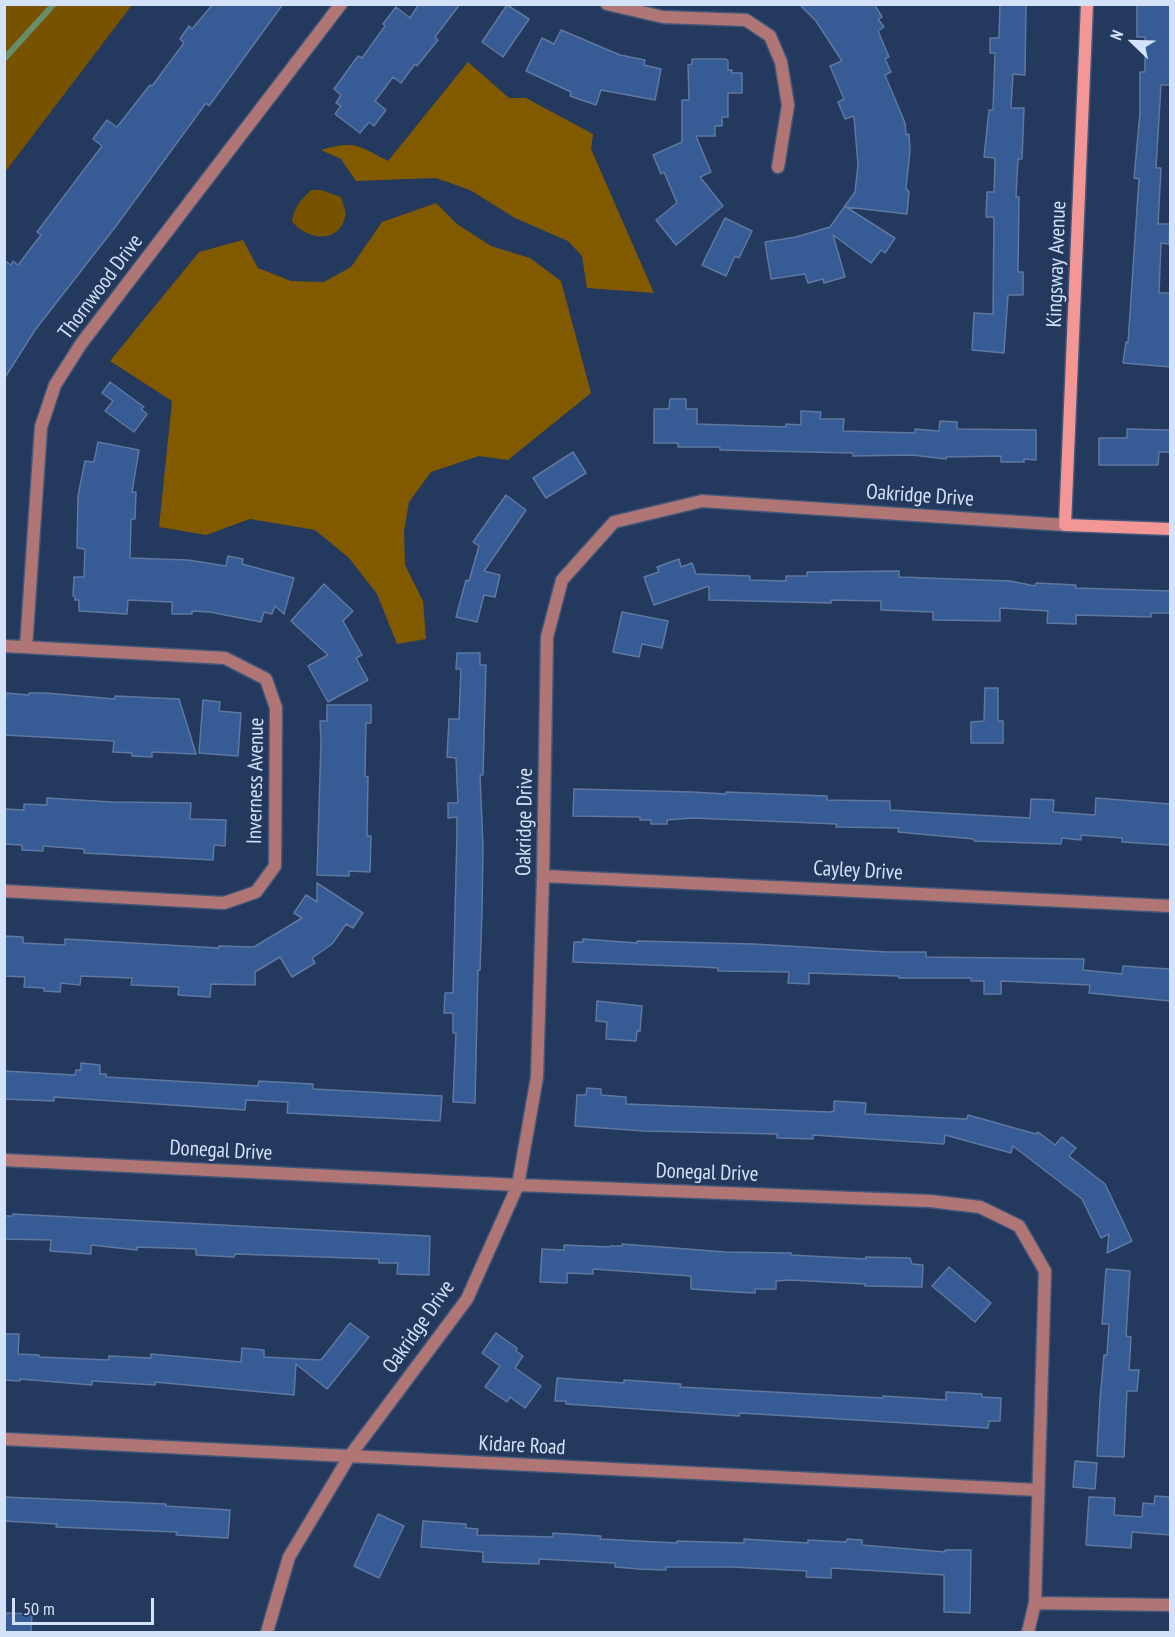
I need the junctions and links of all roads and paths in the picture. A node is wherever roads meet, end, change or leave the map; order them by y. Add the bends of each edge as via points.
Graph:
1 (341, 4) edge
2 (608, 4) edge
3 (1087, 4) edge
4 (778, 167) dead end
5 (1065, 525) junction
6 (1170, 529) edge
7 (4, 646) edge
8 (26, 647) junction
9 (543, 876) junction
10 (4, 891) edge
11 (1170, 906) edge
12 (4, 1160) edge
13 (518, 1185) junction
14 (4, 1439) edge
15 (349, 1457) junction
16 (1038, 1490) junction
17 (1035, 1603) junction
18 (1170, 1605) edge
19 (267, 1632) edge
20 (1028, 1632) edge

1 - 8 street, Thornwood Drive via 81,344 55,385 41,428
2 - 4 street via 663,17 746,20 770,36 781,62 788,105
3 - 5 street, Kingsway Avenue
5 - 6 street, Oakridge Drive
5 - 9 street, Oakridge Drive via 702,501 614,522 562,580 547,637
7 - 8 street, Inverness Avenue
8 - 10 street, Inverness Avenue via 225,658 266,679 276,708 275,866 256,892 224,903
9 - 11 street, Cayley Drive
9 - 13 street, Oakridge Drive via 537,1077
12 - 13 street, Donegal Drive
13 - 15 street, Oakridge Drive via 467,1299
13 - 16 street, Donegal Drive via 930,1201 980,1207 1019,1226 1045,1271
14 - 15 street, Kidare Road
15 - 16 street, Kidare Road
15 - 19 street, Oakridge Drive via 289,1557
16 - 17 street, Donegal Drive
17 - 18 street
17 - 20 street, Donegal Drive

